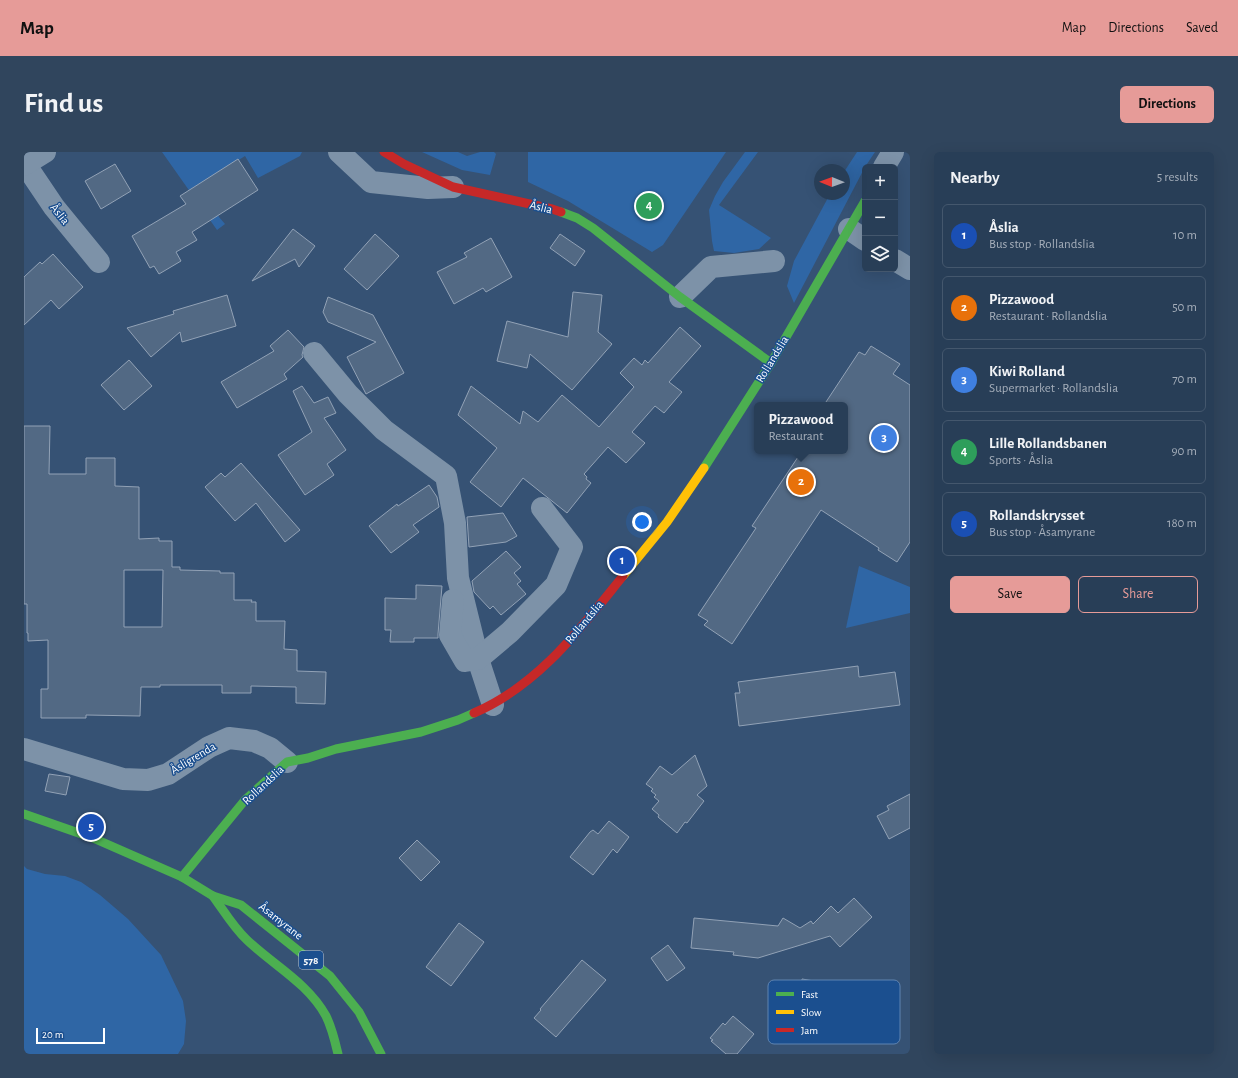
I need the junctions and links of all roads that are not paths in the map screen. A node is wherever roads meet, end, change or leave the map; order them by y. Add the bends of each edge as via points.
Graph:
1 (45, 152) edge
2 (339, 152) edge
3 (384, 152) edge
4 (893, 152) edge
5 (886, 164) edge
6 (25, 165) edge
7 (454, 187) junction
8 (862, 213) edge
9 (857, 234) edge
10 (774, 261) dead end
11 (99, 262) dead end
12 (898, 262) edge
13 (910, 269) edge
14 (680, 297) junction
15 (314, 353) dead end
16 (771, 363) junction
17 (542, 508) dead end
18 (453, 600) dead end
19 (478, 659) junction
20 (493, 705) junction
21 (24, 749) edge
22 (287, 762) junction
23 (24, 814) edge
24 (182, 876) junction
25 (213, 896) junction
26 (338, 1054) edge
27 (381, 1054) edge

1 - 6 street, Åslia
2 - 7 street via 371,182 428,188
3 - 7 street, Åslia
4 - 5 street
6 - 11 street, Åslia via 54,207
7 - 14 street, Åslia via 552,209 577,218
8 - 9 street, Rollandslia
9 - 16 street, Rollandslia
10 - 14 street via 711,268
12 - 13 street
14 - 16 street, Åslia
15 - 19 street via 348,394 384,430 446,476 455,523 458,578
16 - 20 street, Rollandslia via 717,450 667,522 556,656 526,682
17 - 19 street via 572,547 556,585 510,632
18 - 19 street via 450,636 465,661
19 - 20 street
20 - 22 street, Rollandslia via 421,732
21 - 22 street, Åsligrenda via 123,779 148,780 168,774 209,747 230,738 254,741 270,748
22 - 24 street, Rollandslia via 245,800
23 - 24 street, Åsamyrane / 578 via 93,838
24 - 25 street, Åsamyrane / 578
25 - 26 street, Åsamyrane / 578 via 235,928 309,992 328,1021
25 - 27 street, Åsamyrane / 578 via 241,905 330,976 359,1012

